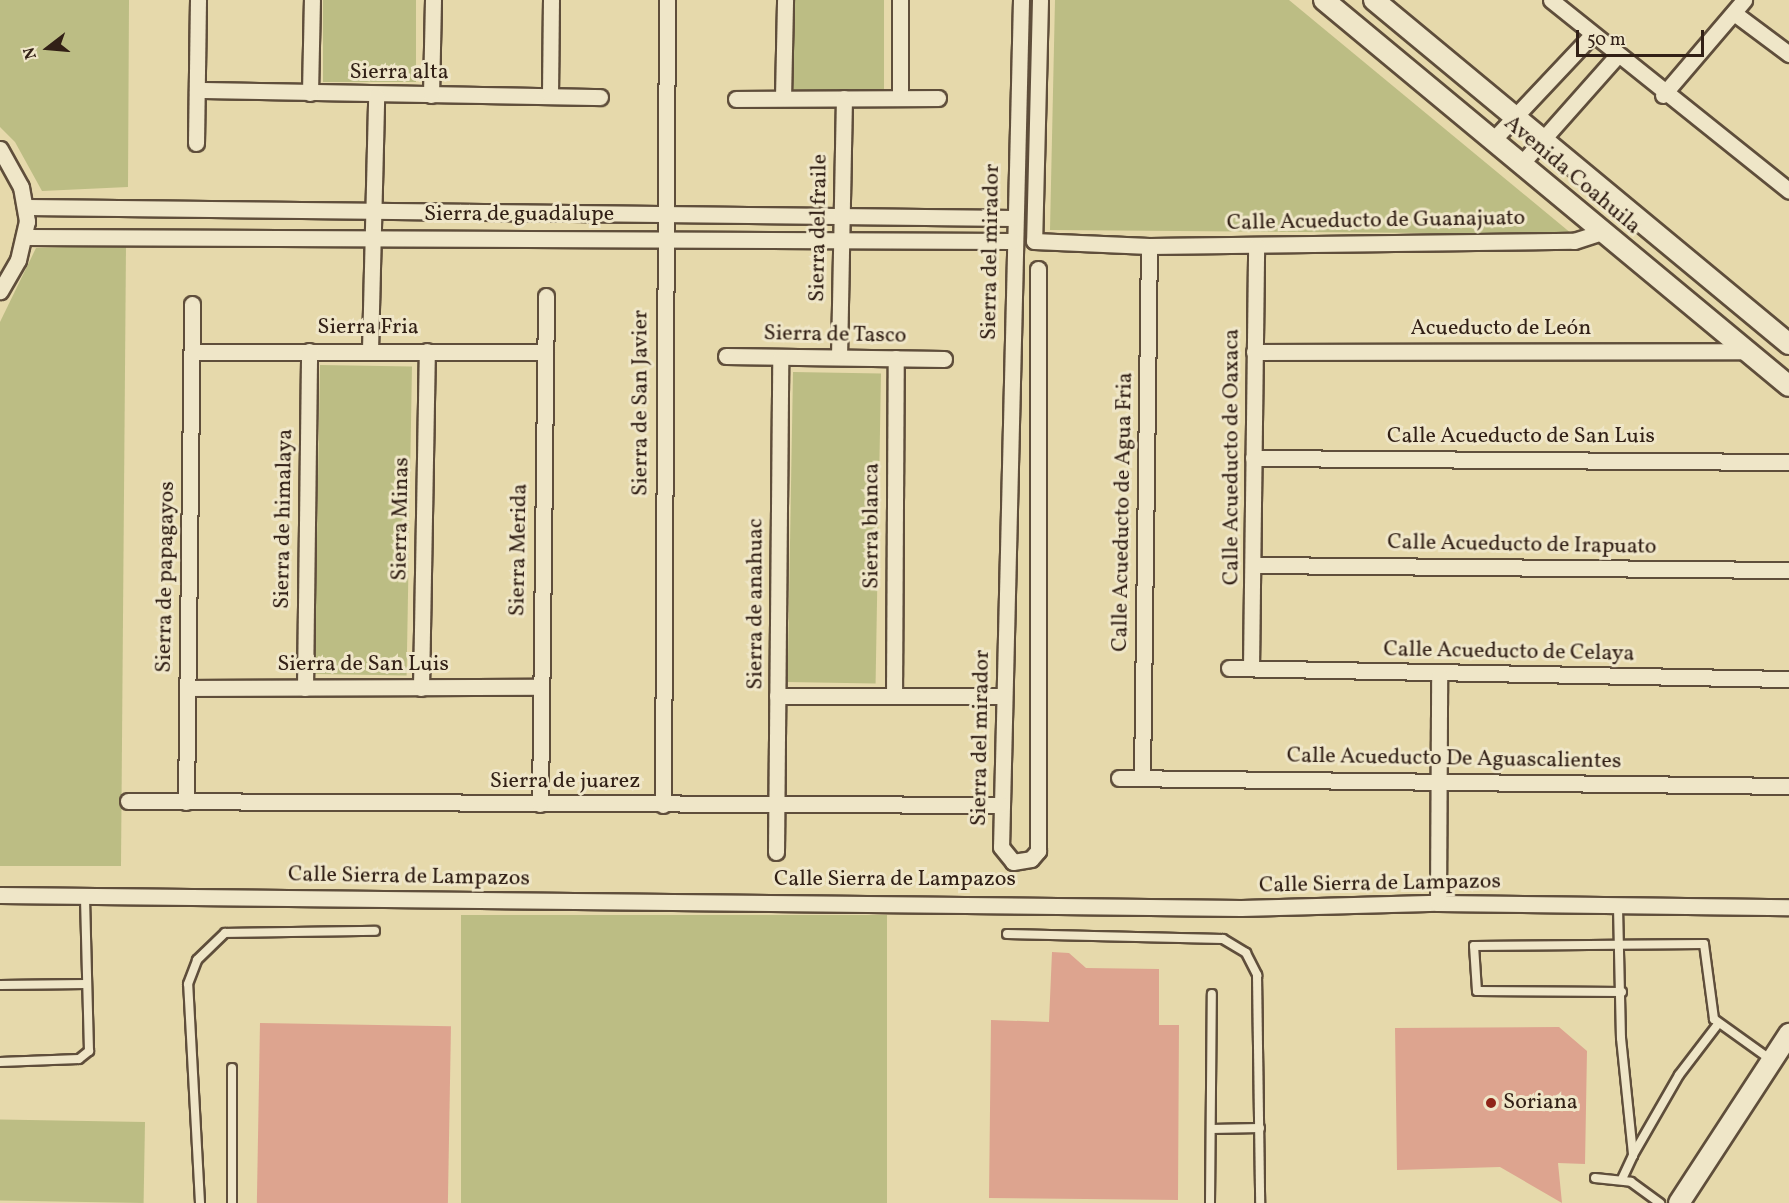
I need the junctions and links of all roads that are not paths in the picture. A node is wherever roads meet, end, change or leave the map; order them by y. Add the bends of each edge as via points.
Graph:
1 (198, 0) edge
2 (312, 0) edge
3 (433, 0) edge
4 (551, 0) edge
5 (667, 0) edge
6 (785, 0) edge
7 (900, 0) edge
8 (1021, 0) edge
9 (1040, 0) edge
10 (1324, 0) edge
11 (1374, 0) edge
12 (1551, 0) edge
13 (1744, 0) edge
14 (1734, 13) junction
15 (1592, 35) junction
16 (1789, 54) edge
17 (1617, 56) junction
18 (197, 90) junction
19 (310, 93) junction
20 (431, 95) junction
21 (550, 95) junction
22 (1663, 95) junction
23 (376, 96) junction
24 (600, 97) dead end
25 (783, 98) junction
26 (844, 98) junction
27 (900, 98) junction
28 (938, 98) dead end
29 (736, 99) dead end
30 (1514, 117) junction
31 (1493, 140) junction
32 (1542, 141) junction
33 (196, 143) dead end
34 (0, 149) edge
35 (1521, 164) junction
36 (1789, 191) edge
37 (27, 207) junction
38 (373, 212) junction
39 (664, 214) junction
40 (841, 215) junction
41 (1013, 218) junction
42 (1602, 232) junction
43 (26, 237) junction
44 (664, 237) junction
45 (373, 238) junction
46 (841, 241) junction
47 (1013, 241) junction
48 (1034, 241) joint
49 (1256, 245) junction
50 (1149, 246) junction
51 (1038, 269) dead end
52 (0, 291) edge
53 (546, 296) dead end
54 (192, 304) dead end
55 (1789, 344) edge
56 (309, 351) junction
57 (370, 351) junction
58 (427, 351) junction
59 (1747, 351) junction
60 (192, 352) junction
61 (545, 352) junction
62 (1254, 352) junction
63 (726, 356) dead end
64 (780, 357) junction
65 (839, 357) junction
66 (896, 358) junction
67 (944, 359) dead end
68 (1789, 386) edge
69 (1253, 458) junction
70 (1789, 462) edge
71 (1010, 467) junction
72 (1037, 469) junction
73 (1255, 565) junction
74 (1789, 570) edge
75 (1228, 668) dead end
76 (1251, 668) junction
77 (1439, 675) junction
78 (1789, 679) edge
79 (539, 687) junction
80 (188, 688) junction
81 (305, 688) junction
82 (421, 688) junction
83 (894, 695) junction
84 (777, 696) junction
85 (1004, 696) junction
86 (1119, 778) dead end
87 (1142, 778) junction
88 (1438, 782) junction
89 (1789, 786) edge
90 (128, 801) dead end
91 (186, 802) junction
92 (540, 804) junction
93 (663, 805) junction
94 (1001, 805) junction
95 (777, 808) junction
96 (776, 852) dead end
97 (0, 895) edge
98 (85, 895) junction
99 (1438, 903) junction
100 (1618, 907) junction
101 (1789, 907) edge
102 (375, 931) dead end
103 (1007, 934) dead end
104 (1622, 945) junction
105 (86, 984) junction
106 (0, 985) edge
107 (1622, 992) junction
108 (1212, 994) dead end
109 (1718, 1024) junction
110 (1789, 1034) edge
111 (1773, 1060) junction
112 (0, 1062) edge
113 (232, 1068) dead end
114 (1260, 1128) junction
115 (1211, 1129) junction
116 (1633, 1155) junction
117 (1595, 1178) dead end
118 (1622, 1179) junction
119 (200, 1203) edge
120 (232, 1203) edge
121 (1210, 1203) edge
122 (1260, 1203) edge
123 (1660, 1203) edge
124 (1679, 1203) edge

1 - 18 street
2 - 19 street
3 - 20 street
4 - 21 street
5 - 39 street, Sierra de San Javier
6 - 25 street
7 - 27 street
8 - 41 street, Sierra del mirador
9 - 48 street, Sierra del mirador
10 - 31 street, Avenida Coahuila
11 - 30 street, Avenida Coahuila
12 - 15 street
13 - 14 street
14 - 16 street
14 - 22 street
15 - 17 street
15 - 30 street
17 - 22 street
17 - 32 street
18 - 19 street, Sierra alta
18 - 33 street
19 - 23 street, Sierra alta
20 - 21 street, Sierra alta
20 - 23 street, Sierra alta
21 - 24 street, Sierra alta
22 - 36 street
23 - 38 street
25 - 26 street
25 - 29 street
26 - 27 street
26 - 40 street, Sierra del fraile
27 - 28 street
30 - 31 street
30 - 32 street, Avenida Coahuila
31 - 35 street, Avenida Coahuila
32 - 35 street
32 - 55 street, Avenida Coahuila
34 - 37 street
35 - 42 street, Avenida Coahuila
37 - 38 street, Sierra de guadalupe
37 - 43 street
38 - 39 street, Sierra de guadalupe
38 - 45 street
39 - 40 street, Sierra de guadalupe
39 - 44 street, Sierra de San Javier
40 - 41 street, Sierra de guadalupe
40 - 46 street, Sierra del fraile
41 - 47 street, Sierra del mirador
42 - 49 street, Calle Acueducto de Guanajuato via 1574,241
42 - 59 street, Avenida Coahuila
43 - 45 street, Sierra de guadalupe
43 - 52 street
44 - 45 street, Sierra de guadalupe
44 - 46 street, Sierra de guadalupe
44 - 93 street, Sierra de San Javier
45 - 57 street
46 - 47 street, Sierra de guadalupe
46 - 65 street, Sierra del fraile
47 - 71 street, Sierra del mirador
48 - 50 street, Calle Acueducto de Guanajuato
49 - 50 street, Calle Acueducto de Guanajuato
49 - 62 street, Calle Acueducto de Oaxaca
50 - 87 street, Calle Acueducto de Agua Fria
51 - 72 street, Sierra del mirador
53 - 61 street, Sierra Merida
54 - 60 street, Sierra de papagayos
56 - 57 street, Sierra Fria
56 - 60 street, Sierra Fria
56 - 81 street, Sierra de himalaya
57 - 58 street, Sierra Fria
58 - 61 street, Sierra Fria
58 - 82 street, Sierra Minas
59 - 62 street, Acueducto de León
59 - 68 street, Avenida Coahuila
60 - 80 street, Sierra de papagayos
61 - 79 street, Sierra Merida
62 - 69 street, Calle Acueducto de Oaxaca
63 - 64 street, Sierra de Tasco
64 - 65 street, Sierra de Tasco
64 - 84 street, Sierra de anahuac
65 - 66 street, Sierra de Tasco
66 - 67 street, Sierra de Tasco
66 - 83 street, Sierra blanca
69 - 70 street, Calle Acueducto de San Luis
69 - 73 street, Calle Acueducto de Oaxaca
71 - 72 street
71 - 85 street, Sierra del mirador
72 - 94 street, Sierra del mirador via 1038,851 1031,859 1013,862 1005,856
73 - 74 street, Calle Acueducto de Irapuato
73 - 76 street, Calle Acueducto de Oaxaca
75 - 76 street, Calle Acueducto de Celaya
76 - 77 street, Calle Acueducto de Celaya
77 - 78 street, Calle Acueducto de Celaya
77 - 88 street
79 - 82 street, Sierra de San Luis
79 - 92 street, Sierra Merida
80 - 81 street, Sierra de San Luis
80 - 91 street, Sierra de papagayos
81 - 82 street, Sierra de San Luis
83 - 84 street
83 - 85 street
84 - 95 street, Sierra de anahuac
85 - 94 street, Sierra del mirador
86 - 87 street, Calle Acueducto De Aguascalientes
87 - 88 street, Calle Acueducto De Aguascalientes
88 - 89 street, Calle Acueducto De Aguascalientes
88 - 99 street
90 - 91 street, Sierra de juarez
91 - 92 street, Sierra de juarez
92 - 93 street, Sierra de juarez
93 - 95 street, Sierra de juarez
94 - 95 street, Sierra de juarez
95 - 96 street, Sierra de anahuac
97 - 98 street, Calle Sierra de Lampazos
98 - 99 street, Calle Sierra de Lampazos via 1241,909
98 - 105 lane
99 - 100 street, Calle Sierra de Lampazos
100 - 101 street, Calle Sierra de Lampazos
100 - 104 lane
102 - 119 lane via 225,933 197,960 189,984
103 - 114 lane via 1224,939 1246,953 1257,975
104 - 107 lane
104 - 107 lane via 1481,943 1474,946 1473,985 1477,991
104 - 109 lane via 1704,944 1708,1004
105 - 106 lane
105 - 112 lane via 86,1056
107 - 116 lane
108 - 115 lane
109 - 111 lane
109 - 116 lane via 1679,1075
110 - 111 street
111 - 124 street
113 - 120 lane
114 - 115 lane
114 - 122 lane
115 - 121 lane
116 - 118 lane
117 - 118 lane
118 - 123 lane

